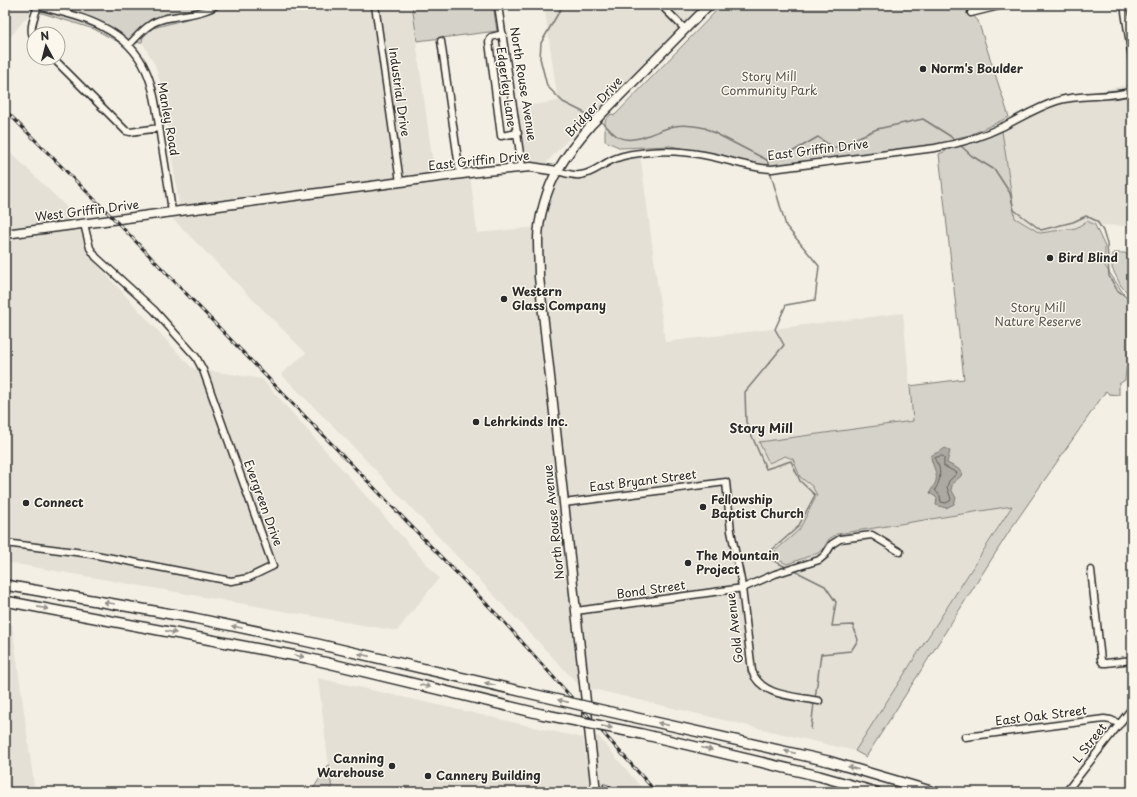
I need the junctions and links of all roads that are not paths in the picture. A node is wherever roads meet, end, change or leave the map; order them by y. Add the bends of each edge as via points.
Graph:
1 (216, 5) edge
2 (375, 5) edge
3 (498, 5) edge
4 (663, 5) edge
5 (709, 5) edge
6 (1003, 5) edge
7 (1124, 5) edge
8 (36, 6) edge
9 (983, 7) edge
10 (971, 13) dead end
11 (32, 26) edge
12 (685, 29) junction
13 (503, 34) junction
14 (441, 41) dead end
15 (129, 45) junction
16 (1132, 58) edge
17 (61, 66) edge
18 (1132, 90) edge
19 (160, 128) junction
20 (518, 133) junction
21 (522, 167) junction
22 (557, 171) junction
23 (460, 174) junction
24 (400, 182) junction
25 (172, 212) junction
26 (84, 224) junction
27 (5, 234) edge
28 (538, 248) joint
29 (726, 482) joint
30 (564, 503) junction
31 (5, 543) edge
32 (900, 552) dead end
33 (1091, 570) dead end
34 (5, 585) edge
35 (742, 588) junction
36 (5, 601) edge
37 (576, 611) junction
38 (1132, 660) edge
39 (819, 701) dead end
40 (1132, 708) edge
41 (1120, 724) junction
42 (965, 737) dead end
43 (874, 791) edge
44 (596, 792) edge
45 (934, 792) edge
46 (1066, 792) edge

1 - 15 street via 208,10 150,24
2 - 24 street, Industrial Drive
3 - 13 street, North Rouse Avenue
4 - 12 street
5 - 12 main road, Bridger Drive
6 - 9 street
7 - 16 street
8 - 11 street
8 - 15 street, Manley Road via 96,23
9 - 10 street
12 - 22 main road, Bridger Drive via 591,125
13 - 20 street, North Rouse Avenue
13 - 20 street, Edgerley Lane via 491,37 489,42 501,136
14 - 23 street
15 - 19 street, Manley Road via 141,60 152,85
17 - 19 street via 126,131
18 - 22 street, East Griffin Drive via 1120,94 1078,96 1058,101 1003,126 935,148 772,169 677,151 640,153 620,157 582,175
19 - 25 street, Manley Road
20 - 21 street, North Rouse Avenue
21 - 22 main road, East Griffin Drive
21 - 23 main road, East Griffin Drive
22 - 28 main road, Bridger Drive via 543,205
23 - 24 main road, East Griffin Drive
24 - 25 main road, East Griffin Drive
25 - 26 main road, West Griffin Drive
26 - 27 main road, West Griffin Drive
26 - 31 street, Evergreen Drive via 90,248 96,257 154,310 196,357 203,370 273,566 248,578 231,581 91,554
28 - 30 main road, North Rouse Avenue
29 - 30 street, East Bryant Street
29 - 35 street, Gold Avenue via 730,531
30 - 37 main road, North Rouse Avenue
32 - 35 street, Bond Street via 872,535 840,539 832,544 820,559
33 - 38 street via 1100,660 1106,663
45 -> 34 highway, bridge via 828,761 317,644 194,618
35 - 37 street, Bond Street
35 - 39 street, Gold Avenue via 754,677 774,693
36 -> 43 highway, bridge via 307,658 541,714 642,734
37 - 44 main road, North Rouse Avenue
40 - 41 street, L Street
41 - 42 street, East Oak Street via 1104,719
41 - 46 street, L Street

